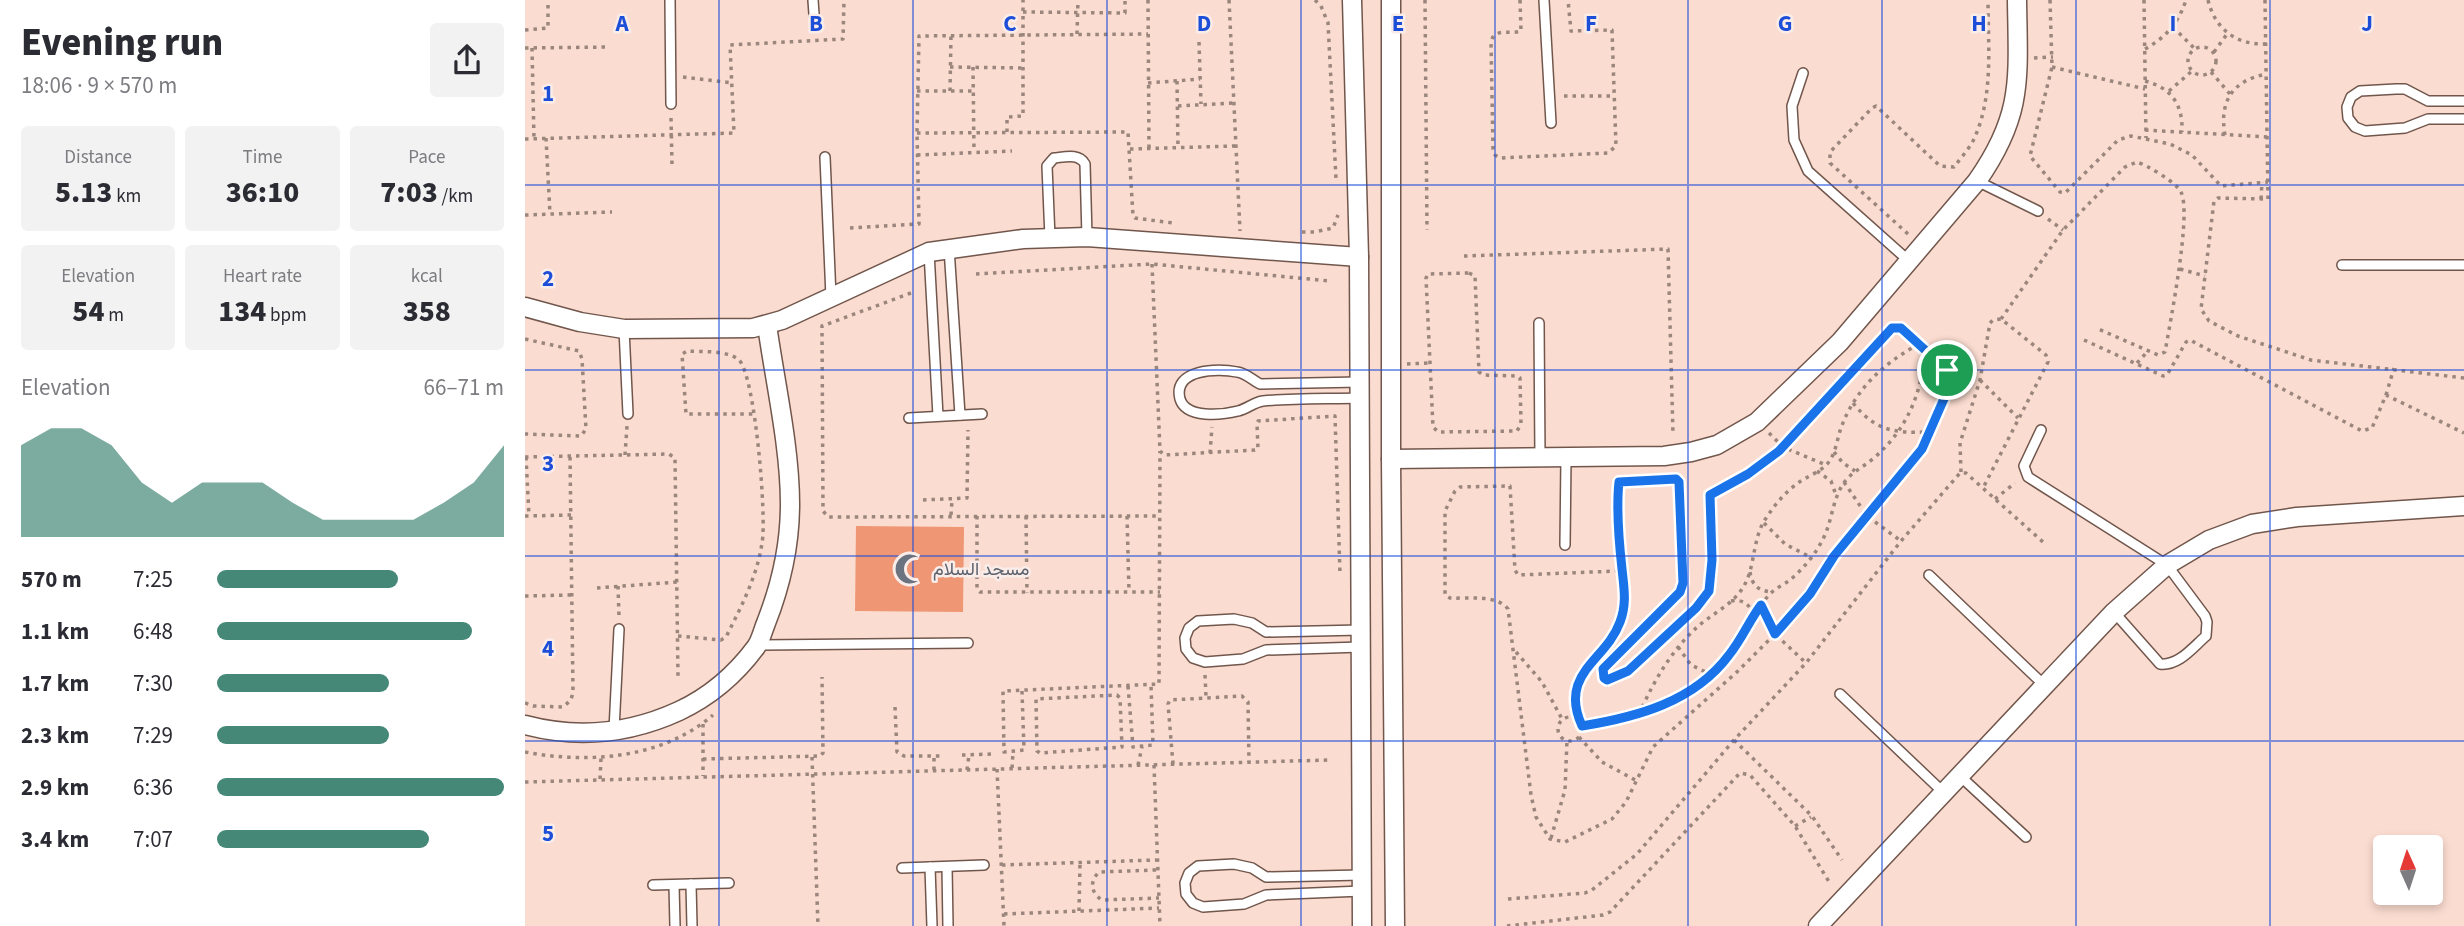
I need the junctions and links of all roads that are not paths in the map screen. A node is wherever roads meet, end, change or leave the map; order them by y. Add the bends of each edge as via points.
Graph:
1 (670, 0) edge
2 (813, 0) edge
3 (1352, 0) edge
4 (1391, 0) edge
5 (1544, 0) edge
6 (2017, 0) edge
7 (814, 15) dead end
8 (1803, 73) dead end
9 (2464, 101) edge
10 (671, 104) dead end
11 (2464, 118) edge
12 (1551, 123) dead end
13 (825, 157) dead end
14 (1977, 181) junction
15 (2038, 211) dead end
16 (1087, 237) junction
17 (1049, 238) junction
18 (949, 248) junction
19 (929, 252) junction
20 (1359, 257) junction
21 (1909, 261) junction
22 (2342, 265) dead end
23 (2464, 265) edge
24 (831, 297) junction
25 (525, 307) edge
26 (1539, 323) dead end
27 (767, 325) junction
28 (624, 329) junction
29 (1360, 390) junction
30 (628, 414) road end
31 (982, 414) dead end
32 (964, 415) junction
33 (938, 416) junction
34 (909, 418) dead end
35 (2041, 430) dead end
36 (1540, 458) junction
37 (1566, 458) junction
38 (1391, 459) junction
39 (2464, 506) edge
40 (1565, 545) dead end
41 (2167, 565) junction
42 (1929, 575) dead end
43 (2114, 611) junction
44 (619, 629) road end
45 (1361, 638) junction
46 (968, 643) dead end
47 (757, 645) junction
48 (2045, 686) junction
49 (1840, 694) dead end
50 (525, 725) edge
51 (614, 732) junction
52 (1960, 776) junction
53 (1944, 793) junction
54 (2026, 837) dead end
55 (984, 865) dead end
56 (930, 867) junction
57 (947, 867) junction
58 (902, 868) dead end
59 (729, 883) dead end
60 (1362, 883) junction
61 (691, 884) junction
62 (674, 885) junction
63 (653, 886) dead end
64 (675, 926) edge
65 (692, 926) edge
66 (932, 926) edge
67 (948, 926) edge
68 (1362, 926) edge
69 (1395, 926) edge
70 (1818, 926) edge

1 - 10 lane
2 - 7 lane
3 - 20 street
4 - 38 street
5 - 12 lane
6 - 14 street via 2017,91 2010,124
8 - 21 lane via 1792,106 1794,140 1808,171
9 - 11 lane via 2428,101 2414,92 2396,89 2360,90 2347,107 2348,118 2365,131 2405,128 2428,119
13 - 24 lane
14 - 15 lane
14 - 21 street
16 - 17 street
16 - 17 lane via 1085,164 1076,156 1054,158 1047,166
16 - 20 street
17 - 18 street
18 - 19 street
18 - 32 lane
19 - 24 street
19 - 33 lane
20 - 29 street
21 - 37 street via 1840,342 1757,422 1717,445 1674,455
22 - 23 lane
24 - 27 street
25 - 28 street
26 - 36 lane
27 - 28 street
27 - 47 street via 790,503 778,588
28 - 30 lane
29 - 29 lane via 1260,384 1238,372 1192,373 1179,390 1180,401 1197,414
29 - 45 street
31 - 32 lane
32 - 33 lane
33 - 34 lane
35 - 41 lane via 2024,466 2025,474
36 - 37 street
36 - 38 street
37 - 40 lane
38 - 69 street
39 - 41 street via 2252,524 2209,540
41 - 43 street
41 - 43 lane via 2205,616 2206,636 2176,662 2160,664
42 - 48 lane
43 - 48 street
44 - 51 lane
45 - 45 lane via 1266,632 1243,620 1198,621 1185,638 1193,658 1205,663
45 - 60 street
46 - 47 lane
47 - 51 street via 729,678 695,703 656,722
48 - 52 street
49 - 53 lane
50 - 51 street via 582,734
52 - 53 street
52 - 54 lane
53 - 70 street
55 - 57 lane
56 - 57 lane
56 - 58 lane
56 - 66 lane
57 - 67 lane
59 - 61 lane
60 - 60 lane via 1266,877 1234,864 1198,866 1185,883 1186,894 1203,907
60 - 68 street
61 - 62 lane
61 - 65 lane
62 - 63 lane
62 - 64 lane

